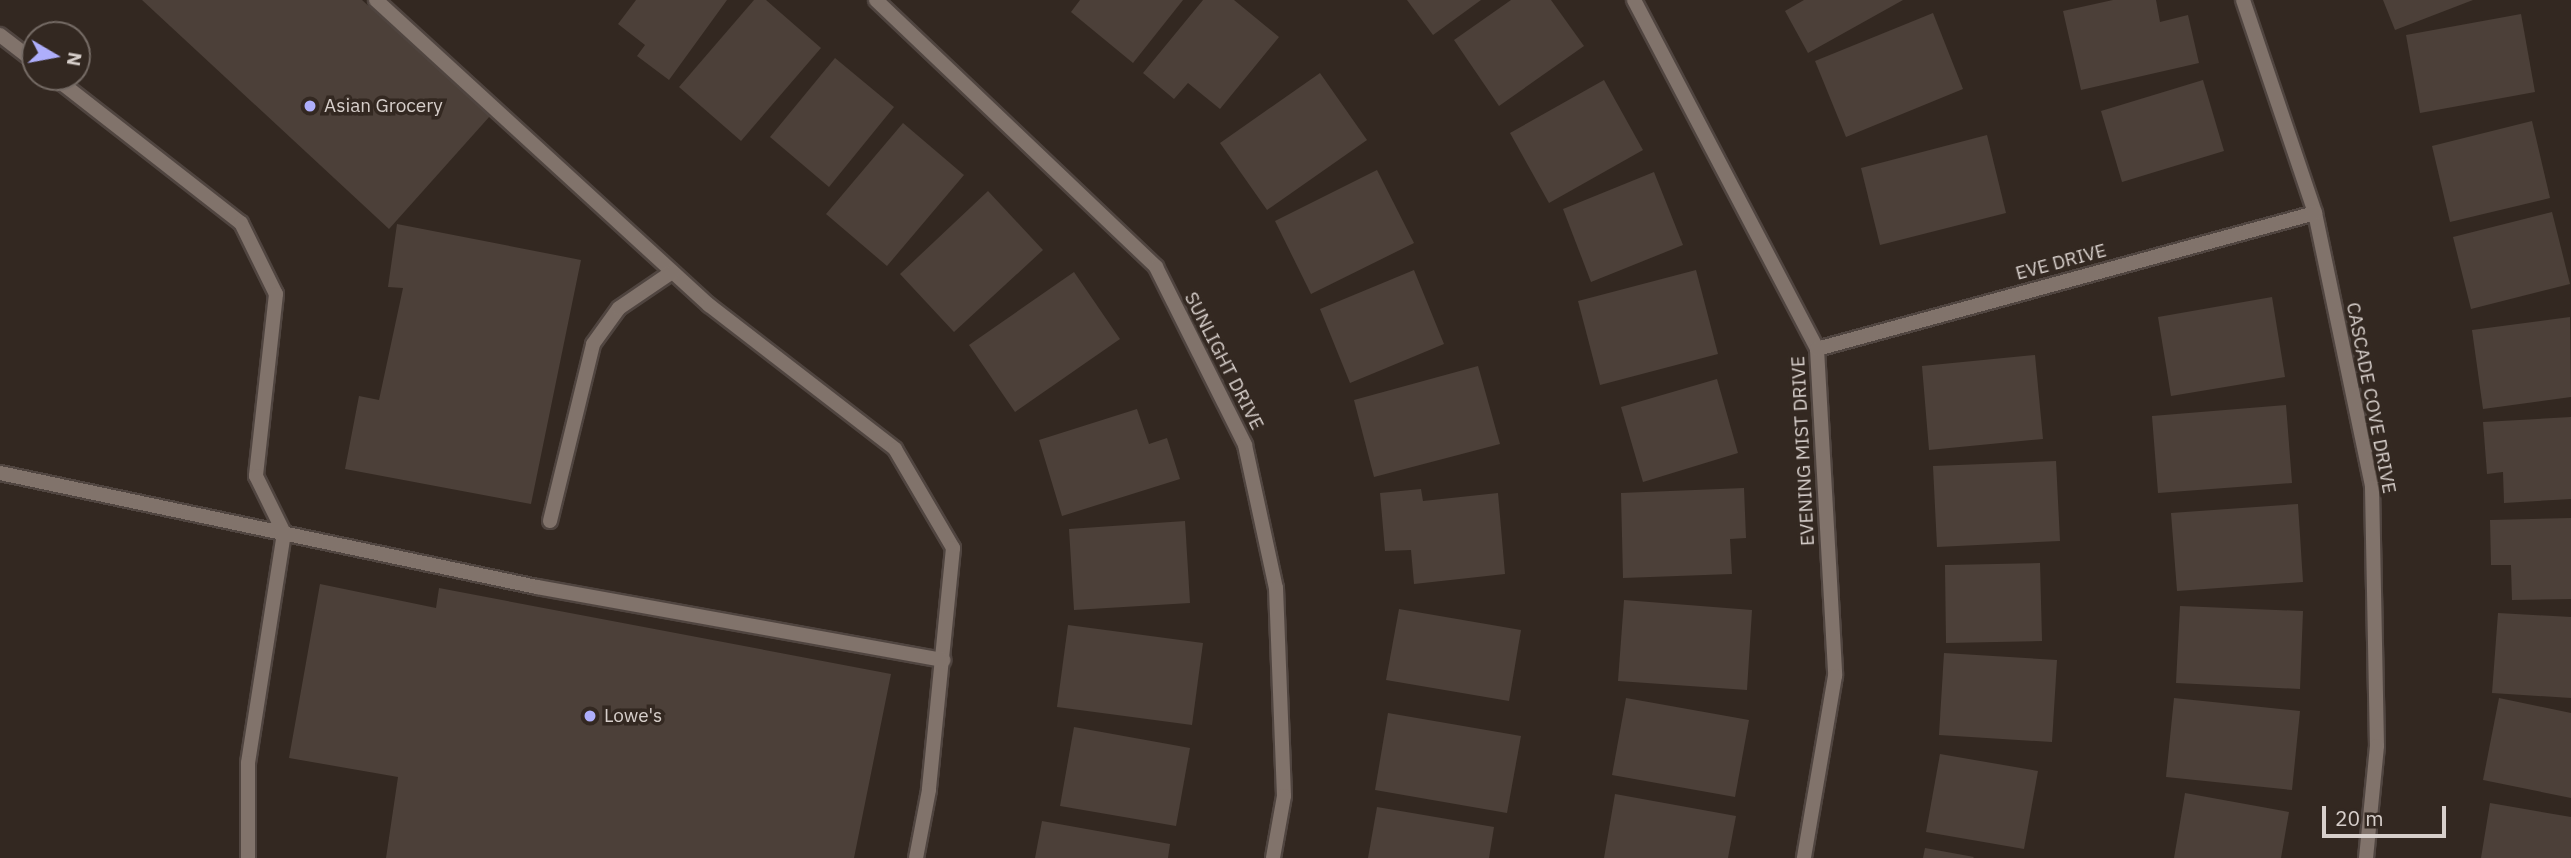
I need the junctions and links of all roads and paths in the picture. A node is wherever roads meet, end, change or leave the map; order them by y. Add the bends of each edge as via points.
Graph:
1 (376, 0) edge
2 (876, 0) edge
3 (1634, 0) edge
4 (2243, 0) edge
5 (0, 35) edge
6 (21, 51) edge
7 (72, 91) edge
8 (2315, 213) junction
9 (672, 272) junction
10 (1817, 349) junction
11 (0, 472) edge
12 (550, 521) dead end
13 (284, 533) junction
14 (944, 660) junction
15 (248, 858) edge
16 (915, 858) edge
17 (1273, 858) edge
18 (1804, 858) edge
19 (2366, 858) edge

1 - 9 street
2 - 17 street, SUNLIGHT DRIVE via 1156,267 1245,445 1276,588 1284,796
3 - 10 street, EVENING MIST DRIVE
4 - 8 street, CASCADE COVE DRIVE
5 - 6 street
7 - 13 street via 241,223 276,294 256,476
8 - 10 street, EVE DRIVE
8 - 19 street, CASCADE COVE DRIVE via 2372,487 2377,746
9 - 12 street via 619,308 593,344
9 - 14 street via 895,449 953,548
10 - 18 street, EVENING MIST DRIVE via 1835,676
11 - 13 street
13 - 14 street via 537,587
13 - 15 street via 248,763
14 - 16 street

